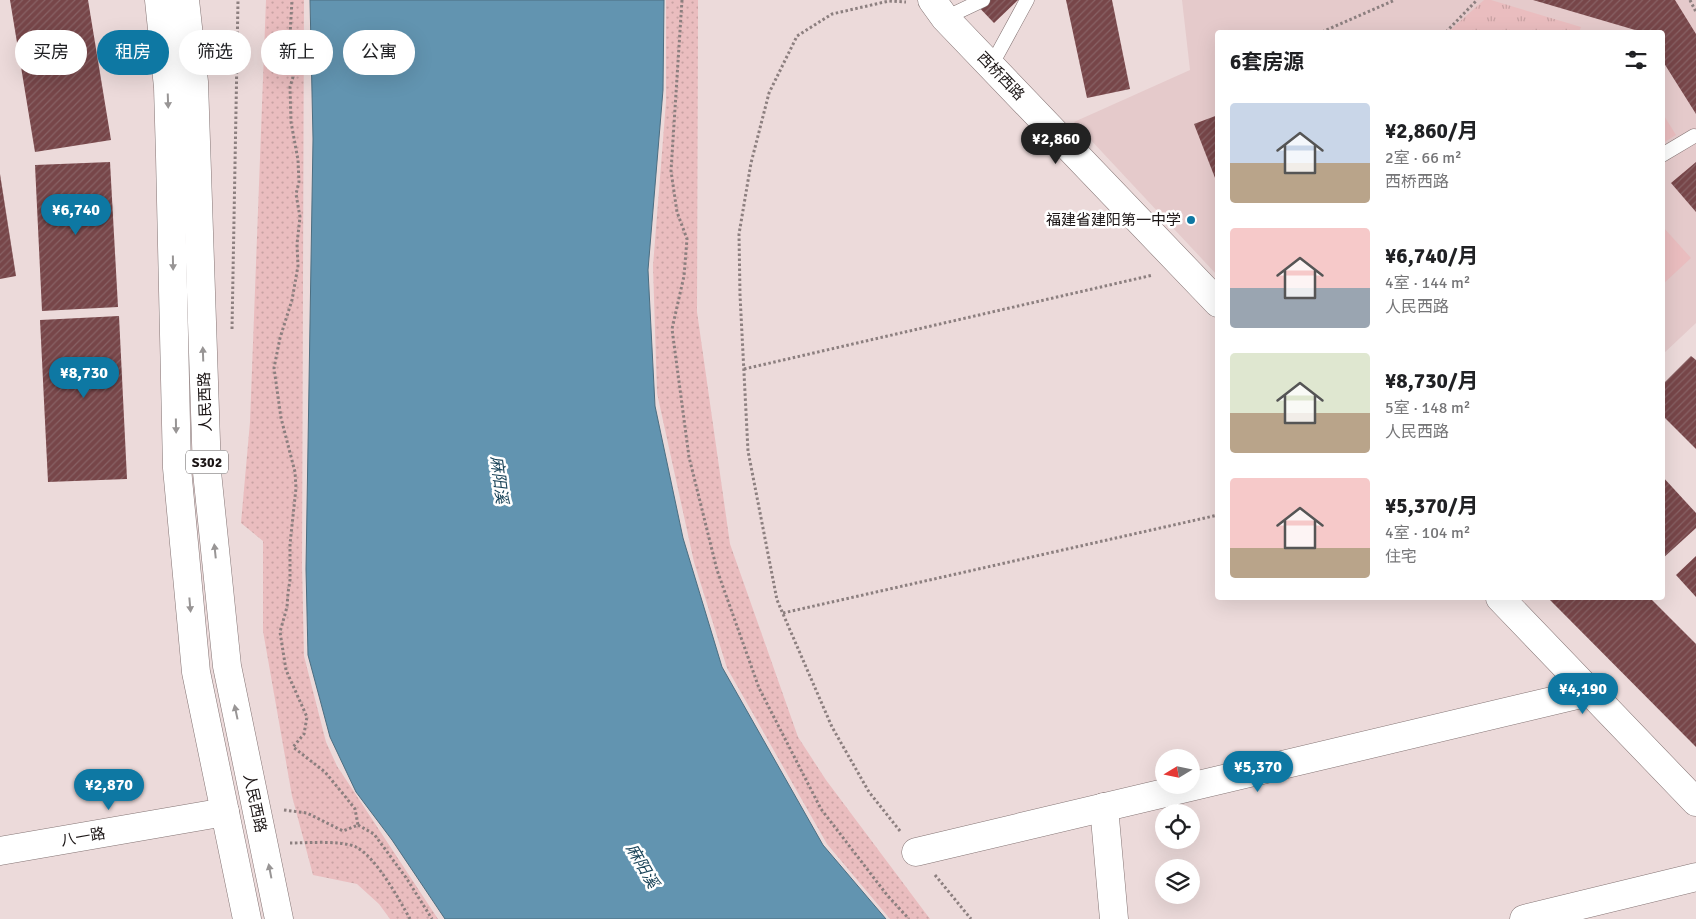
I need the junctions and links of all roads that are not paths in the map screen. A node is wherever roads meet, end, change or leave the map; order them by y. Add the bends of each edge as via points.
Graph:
1 (159, 0) edge
2 (185, 0) edge
3 (983, 0) edge
4 (1027, 0) edge
5 (937, 7) edge
6 (991, 66) junction
7 (1694, 136) dead end
8 (1665, 153) edge
9 (1215, 299) edge
10 (1502, 600) edge
11 (1590, 692) junction
12 (1696, 802) edge
13 (1104, 807) junction
14 (225, 812) junction
15 (0, 851) edge
16 (916, 852) road end
17 (1696, 877) edge
18 (247, 919) edge
19 (279, 919) edge
20 (1114, 919) edge
21 (1524, 919) edge

1 -> 14 main road, 人民西路 / S302 via 170,136 177,468 196,672
19 -> 2 main road, 人民西路 / S302 via 264,846 274,809 227,666 207,472 194,82
3 - 5 lane
4 - 6 lane
5 - 6 main road, 西桥西路
6 - 9 main road, 西桥西路
7 - 8 lane
10 - 11 main road
11 - 12 main road
11 - 13 main road
13 - 16 main road
13 - 20 main road
14 - 15 main road, 八一路
14 - 18 main road, 人民西路 / S302
17 - 21 main road

